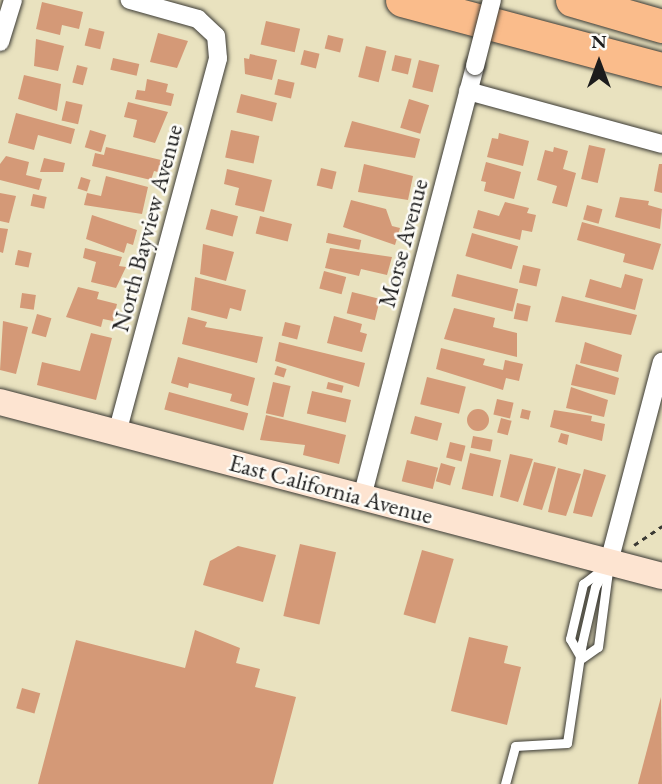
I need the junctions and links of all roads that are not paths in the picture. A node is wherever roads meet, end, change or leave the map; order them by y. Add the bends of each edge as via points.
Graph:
1 (13, 0) edge
2 (130, 0) edge
3 (402, 0) edge
4 (492, 0) edge
5 (576, 1) edge
6 (662, 16) edge
7 (662, 26) edge
8 (0, 42) edge
9 (660, 69) edge
10 (468, 91) junction
11 (662, 144) edge
12 (662, 362) edge
13 (0, 402) edge
14 (117, 432) junction
15 (362, 498) junction
16 (609, 562) junction
17 (662, 576) edge
18 (582, 658) junction
19 (505, 784) edge

1 - 8 street
2 - 14 street, North Bayview Avenue via 198,19 216,36 218,58
3 - 9 highway
4 - 10 street, Morse Avenue, bridge
5 - 6 highway
5 - 7 highway
10 - 11 street
10 - 15 street, Morse Avenue
12 - 16 street
13 - 14 street, East California Avenue
14 - 15 street, East California Avenue
15 - 16 street, East California Avenue
16 - 17 street, East California Avenue
16 - 18 lane via 598,647
16 - 18 lane via 583,584 570,639
18 - 19 lane via 569,709 568,743 515,746

